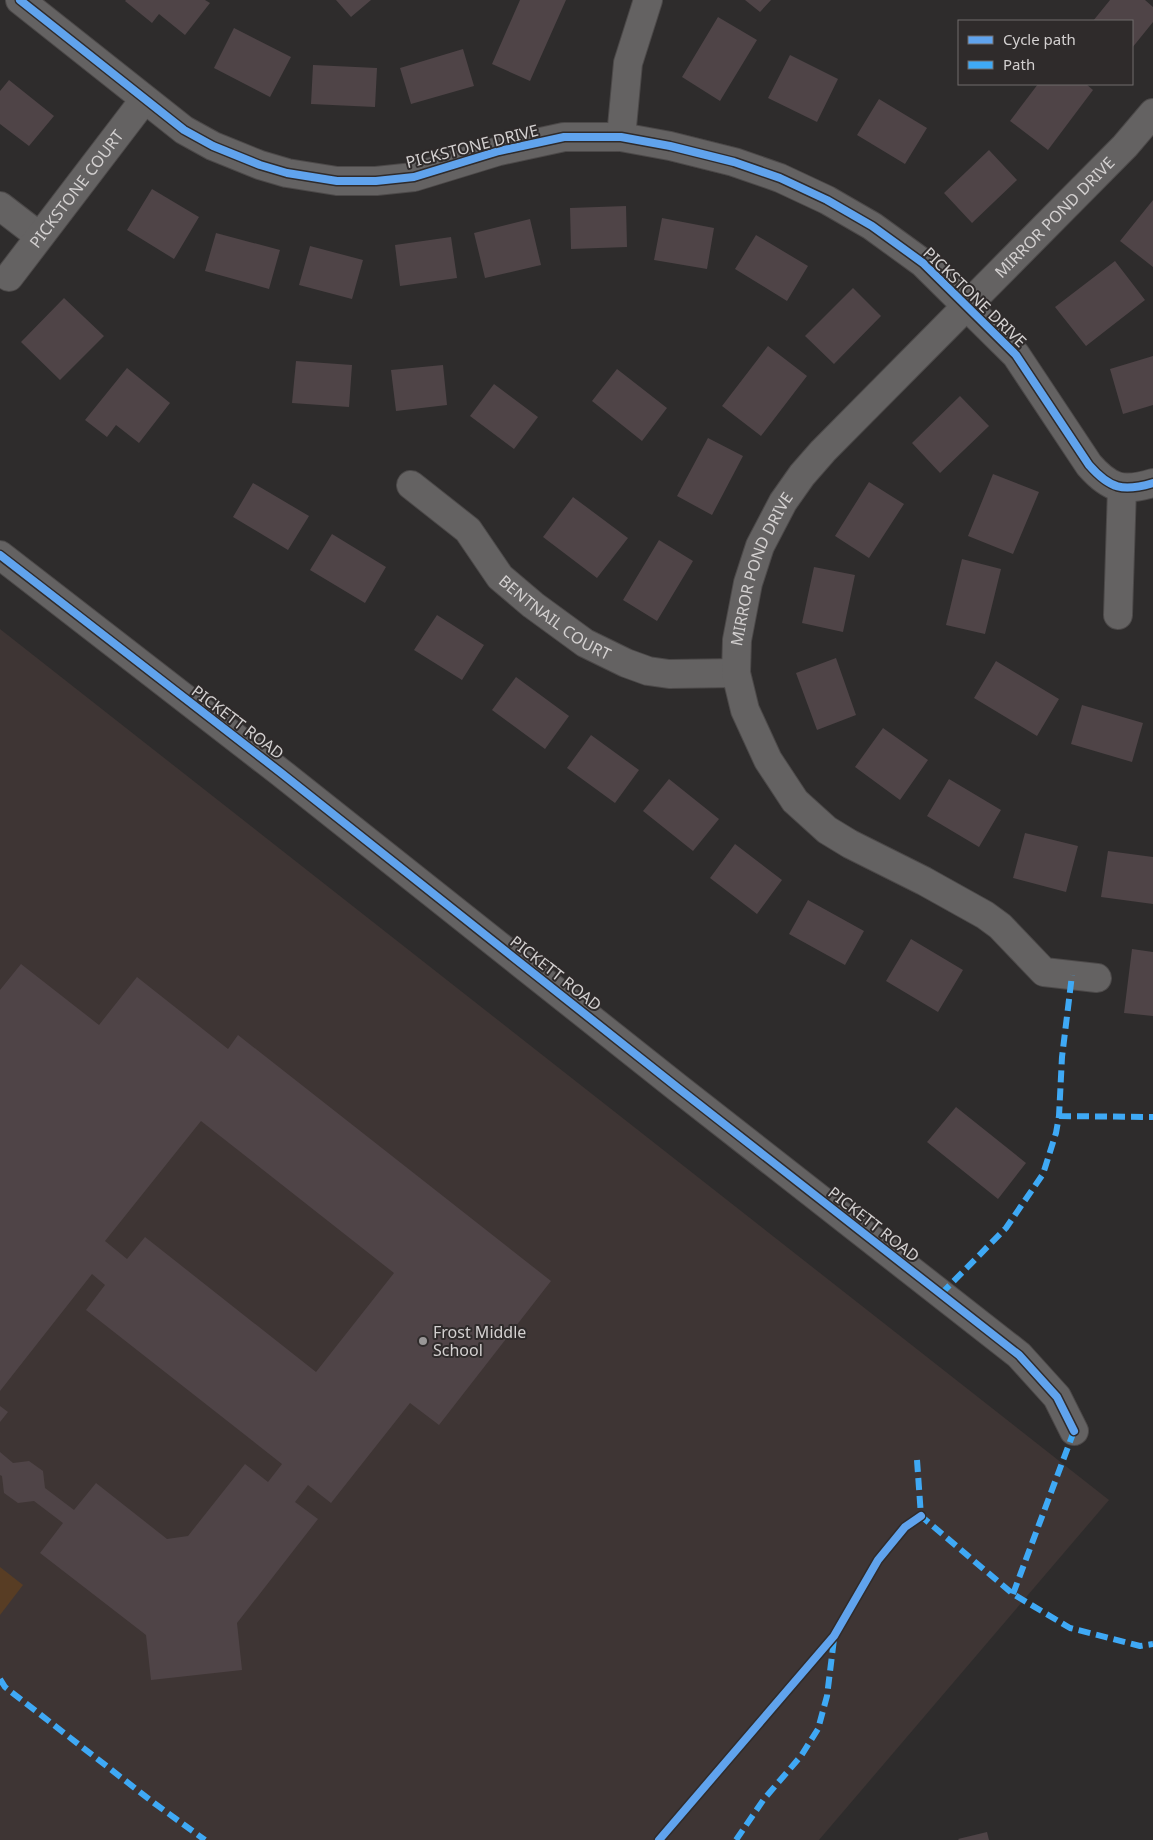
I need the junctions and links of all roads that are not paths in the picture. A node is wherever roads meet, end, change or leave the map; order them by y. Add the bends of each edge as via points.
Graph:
1 (20, 0) edge
2 (648, 0) edge
3 (144, 100) junction
4 (1153, 113) edge
5 (621, 137) junction
6 (0, 206) edge
7 (39, 236) junction
8 (9, 278) dead end
9 (967, 306) junction
10 (1153, 483) edge
11 (411, 485) dead end
12 (1122, 488) junction
13 (0, 556) edge
14 (1118, 615) dead end
15 (736, 674) junction
16 (1097, 978) dead end
17 (1074, 1431) dead end

1 - 3 street, PICKSTONE DRIVE
2 - 5 street via 628,63
3 - 5 street, PICKSTONE DRIVE via 184,130 213,146 287,173 337,181 376,181 414,176 499,151 564,138
3 - 7 street, PICKSTONE COURT
4 - 9 street, MIRROR POND DRIVE via 1125,146
5 - 9 street, PICKSTONE DRIVE via 734,162 828,200 872,226 923,263
6 - 7 street
7 - 8 street, PICKSTONE COURT
9 - 12 street, PICKSTONE DRIVE via 1016,355 1089,465 1108,482
9 - 15 street, MIRROR POND DRIVE via 822,451 783,502 760,546 748,583 737,640
10 - 12 street
11 - 15 street, BENTNAIL COURT via 468,530 500,577 585,643 648,670 669,674
12 - 14 street
13 - 17 street, PICKETT ROAD via 280,772 1019,1355 1058,1396
15 - 16 street, MIRROR POND DRIVE via 745,710 768,760 795,801 828,830 985,915 1000,926 1044,972

